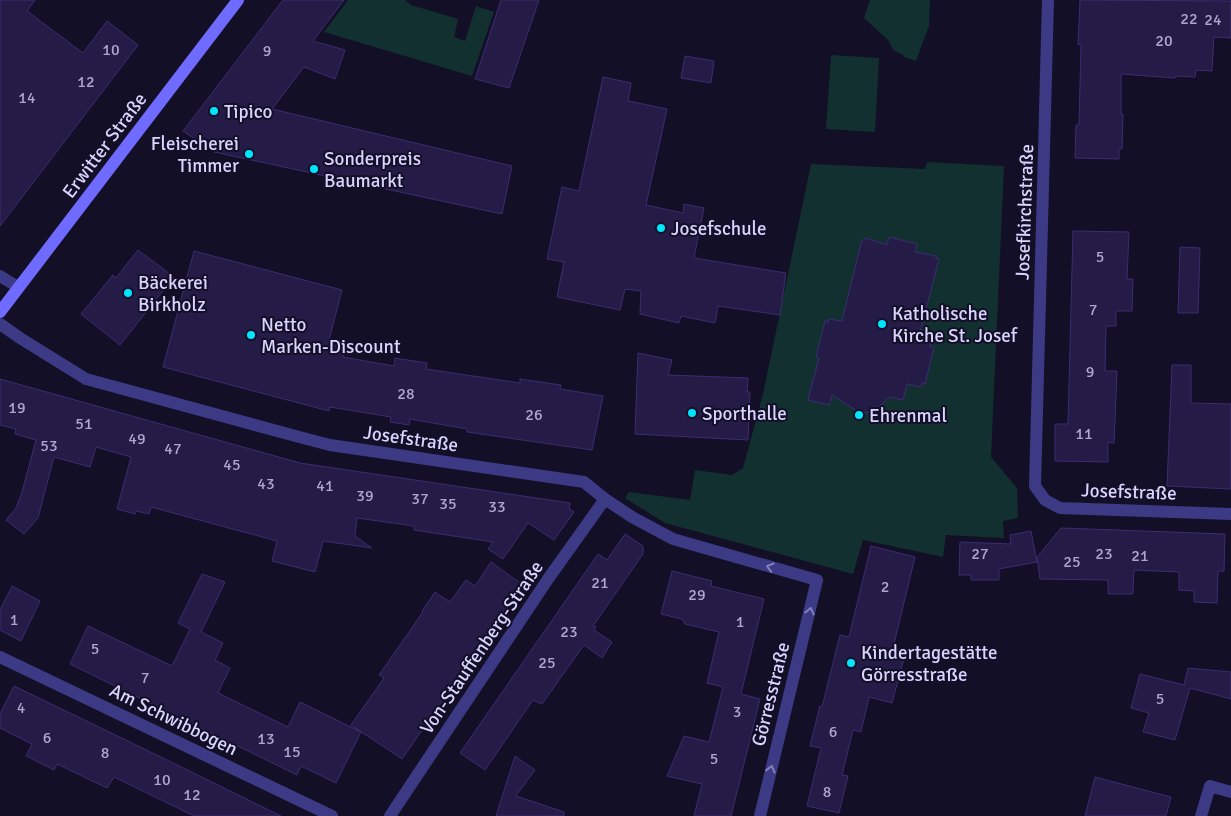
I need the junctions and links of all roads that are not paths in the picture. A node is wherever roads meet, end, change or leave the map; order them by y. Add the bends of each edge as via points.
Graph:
1 (238, 0) edge
2 (1048, 0) edge
3 (0, 276) edge
4 (18, 287) junction
5 (0, 312) edge
6 (0, 324) edge
7 (1035, 486) joint
8 (605, 499) junction
9 (1231, 514) edge
10 (817, 580) joint
11 (0, 657) edge
12 (1231, 792) edge
13 (332, 816) edge
14 (390, 816) edge
15 (760, 816) edge
16 (1201, 816) edge

1 - 4 street, Erwitter Straße
2 - 7 street, Josefkirchstraße
3 - 4 street
4 - 5 street, Erwitter Straße
6 - 8 street, Josefstraße via 86,379 330,445 584,482
7 - 9 street, Josefstraße via 1045,500 1060,508
10 -> 8 street, Josefstraße via 673,539
8 - 14 street, Von-Stauffenberg-Straße
15 -> 10 street, Görresstraße
11 - 13 street, Am Schwibbogen
12 - 16 street via 1210,786

